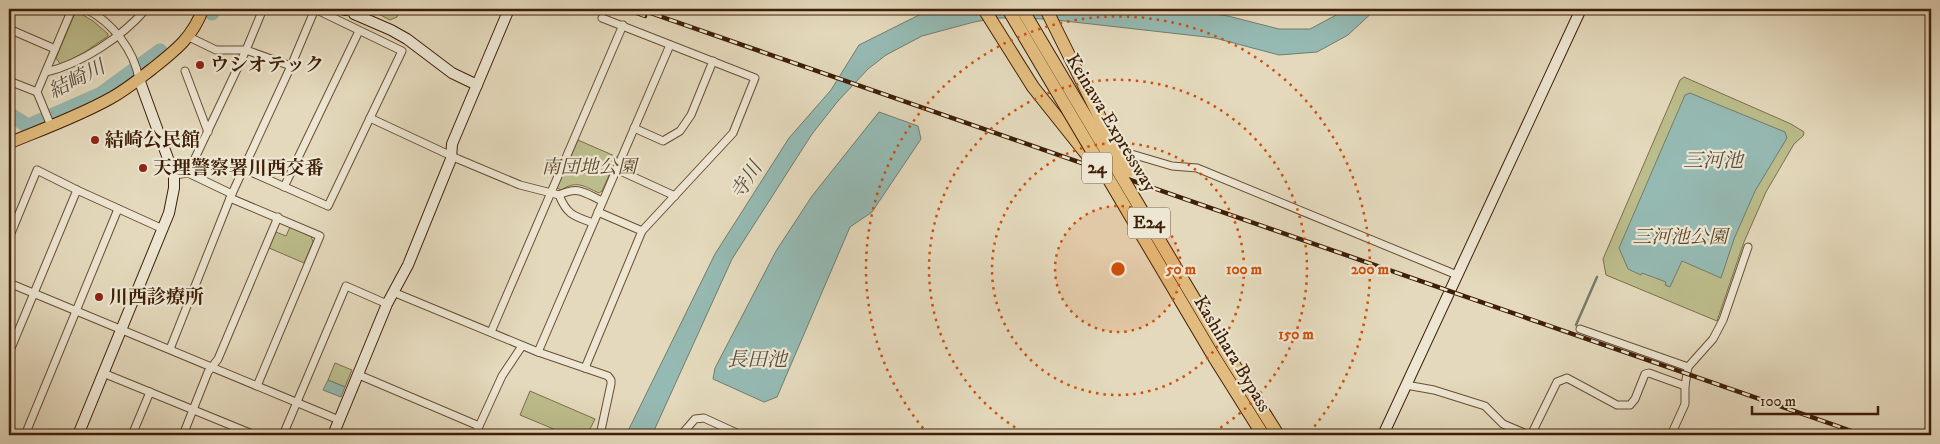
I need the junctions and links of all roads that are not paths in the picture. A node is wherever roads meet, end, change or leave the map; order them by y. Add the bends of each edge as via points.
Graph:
1 (72, 9) edge
2 (86, 9) edge
3 (146, 9) edge
4 (203, 9) edge
5 (263, 9) edge
6 (315, 9) edge
7 (509, 9) edge
8 (984, 9) edge
9 (1002, 9) edge
10 (1008, 9) edge
11 (1022, 9) edge
12 (1029, 9) edge
13 (1046, 9) edge
14 (1581, 9) edge
15 (348, 10) edge
16 (602, 18) dead end
17 (623, 25) junction
18 (9, 29) edge
19 (359, 31) junction
20 (118, 34) junction
21 (189, 37) junction
22 (670, 45) junction
23 (55, 49) junction
24 (246, 50) junction
25 (713, 61) junction
26 (291, 66) junction
27 (185, 71) dead end
28 (46, 72) junction
29 (139, 79) junction
30 (9, 81) edge
31 (477, 84) junction
32 (37, 92) junction
33 (370, 118) junction
34 (51, 126) junction
35 (634, 128) junction
36 (208, 132) junction
37 (9, 143) edge
38 (1128, 153) dead end
39 (451, 155) junction
40 (1096, 166) junction
41 (244, 169) junction
42 (616, 169) junction
43 (188, 173) junction
44 (174, 176) junction
45 (284, 187) junction
46 (77, 190) junction
47 (551, 192) junction
48 (231, 196) junction
49 (559, 196) junction
50 (675, 196) junction
51 (602, 200) junction
52 (118, 209) junction
53 (598, 212) junction
54 (1148, 216) junction
55 (278, 217) junction
56 (593, 223) junction
57 (163, 229) junction
58 (642, 231) junction
59 (9, 238) edge
60 (1748, 247) dead end
61 (1457, 275) junction
62 (9, 283) edge
63 (392, 292) junction
64 (34, 294) junction
65 (387, 304) junction
66 (76, 311) junction
67 (1580, 329) dead end
68 (121, 330) junction
69 (491, 332) junction
70 (522, 346) junction
71 (170, 349) junction
72 (538, 352) junction
73 (9, 353) edge
74 (213, 366) junction
75 (585, 368) junction
76 (1688, 368) junction
77 (103, 373) junction
78 (359, 375) junction
79 (1406, 385) junction
80 (257, 386) junction
81 (1685, 386) junction
82 (150, 392) junction
83 (298, 402) junction
84 (194, 410) junction
85 (339, 420) junction
86 (479, 426) junction
87 (235, 432) edge
88 (25, 435) edge
89 (78, 435) edge
90 (132, 435) edge
91 (184, 435) edge
92 (255, 435) edge
93 (283, 435) edge
94 (333, 435) edge
95 (475, 435) edge
96 (600, 435) edge
97 (681, 435) edge
98 (741, 435) edge
99 (1261, 435) edge
100 (1279, 435) edge
101 (1383, 435) edge
102 (1530, 435) edge
103 (1671, 435) edge

1 - 23 street
2 - 20 street
3 - 20 street
4 - 21 main road
5 - 24 street
6 - 19 street
6 - 26 street
7 - 31 street
8 - 40 highway via 1033,86
9 - 40 highway, Kashihara Bypass / 24
10 - 99 highway, Keinawa Expressway / E24, bridge
11 - 100 highway, Keinawa Expressway / E24, bridge via 1219,341
12 - 54 highway, Kashihara Bypass / 24, bridge
13 - 54 highway, bridge
14 - 61 street
15 - 31 street via 407,39 452,73
16 - 17 street
17 - 22 street
17 - 47 street
18 - 23 street
19 - 33 street via 402,51
19 - 45 street
20 - 28 street via 90,54
20 - 29 street via 137,68
21 - 24 street via 216,50
21 - 29 main road
22 - 25 street
22 - 35 street
23 - 28 street
24 - 26 street
24 - 36 street
25 - 35 street via 691,115 680,132 663,141
25 - 50 street via 755,78 733,133
26 - 41 street
27 - 36 street
28 - 32 street
29 - 34 main road via 112,98
29 - 44 street
30 - 32 street
31 - 39 street via 452,144
32 - 34 street
33 - 39 street
33 - 45 street via 328,206
34 - 37 main road
35 - 42 street
36 - 43 street
38 - 61 street via 1172,166 1197,168
39 - 47 street via 520,185
39 - 63 street via 408,265
40 - 99 highway, Kashihara Bypass / 24, bridge
41 - 45 street
41 - 48 street
42 - 50 street
42 - 51 street
43 - 44 street
43 - 48 street
44 - 57 street via 172,201
46 - 52 street
46 - 59 street via 37,170
46 - 64 street
47 - 49 street
47 - 69 street
48 - 55 street
48 - 71 street
49 - 51 street via 578,190
49 - 56 street via 569,214
50 - 58 street
51 - 53 street
52 - 57 street
52 - 66 street
53 - 56 street
53 - 58 street
54 - 100 highway, Kashihara Bypass / 24, bridge
55 - 74 street
55 - 80 street via 320,236
56 - 72 street
57 - 68 street
58 - 75 street
60 - 76 street via 1717,333
61 - 79 street
62 - 64 street
63 - 65 street
63 - 69 street
64 - 66 street
64 - 73 street
65 - 78 street
65 - 83 street via 346,286
66 - 68 street
66 - 88 street
67 - 76 street
68 - 71 street
68 - 77 street
69 - 70 street
70 - 72 street
70 - 86 street via 502,376
71 - 74 street
72 - 75 street
74 - 80 street
74 - 84 street
75 - 96 street via 611,380
76 - 81 street
77 - 82 street
77 - 89 street
78 - 85 street
78 - 86 street
79 - 101 street
79 - 102 street via 1485,406 1503,424
80 - 83 street
81 - 102 street via 1646,374 1630,406 1617,404 1567,378 1557,382
81 - 103 street via 1685,404
82 - 84 street
82 - 90 street
83 - 85 street
83 - 93 street
84 - 87 street
84 - 91 street
85 - 94 street
86 - 95 street
87 - 92 street
97 - 98 street via 695,420 704,418

